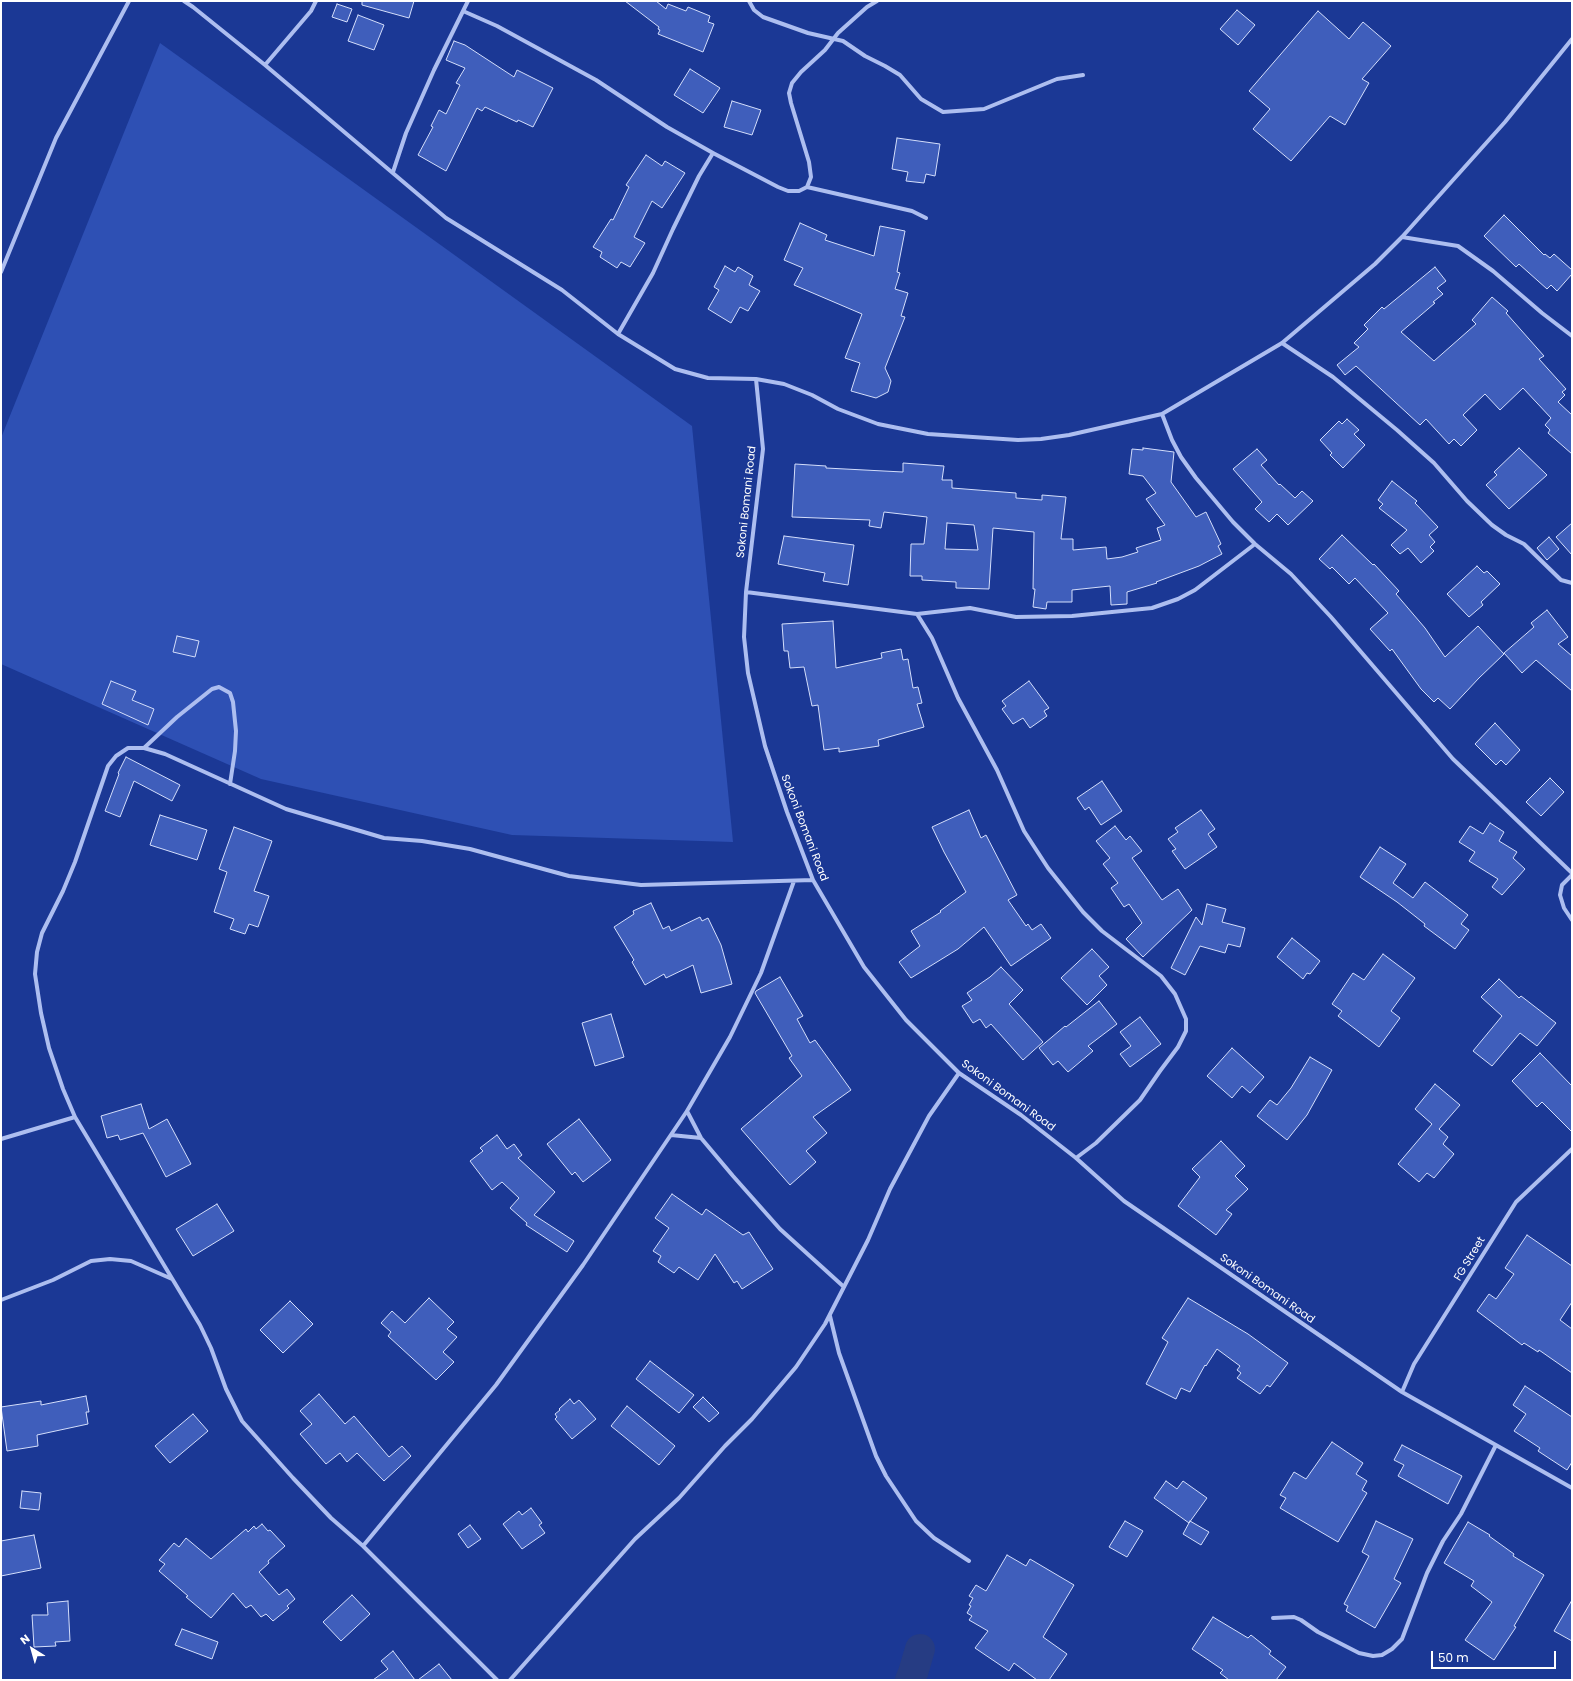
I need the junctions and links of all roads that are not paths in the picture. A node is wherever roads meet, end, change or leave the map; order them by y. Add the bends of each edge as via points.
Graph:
1 (129, 1) edge
2 (184, 1) edge
3 (316, 1) edge
4 (468, 1) edge
5 (749, 1) edge
6 (877, 1) edge
7 (463, 11) junction
8 (834, 39) junction
9 (1572, 40) edge
10 (265, 65) junction
11 (1084, 75) dead end
12 (713, 153) junction
13 (392, 172) junction
14 (807, 187) junction
15 (926, 218) dead end
16 (1402, 237) junction
17 (1, 272) edge
18 (618, 334) junction
19 (1572, 336) edge
20 (1282, 343) junction
21 (756, 379) junction
22 (1162, 414) junction
23 (1255, 544) junction
24 (1572, 583) edge
25 (746, 592) junction
26 (917, 614) junction
27 (144, 748) junction
28 (230, 784) junction
29 (1572, 874) edge
30 (794, 880) junction
31 (813, 880) junction
32 (1572, 920) edge
33 (959, 1073) junction
34 (688, 1111) junction
35 (75, 1117) junction
36 (671, 1135) junction
37 (701, 1138) junction
38 (1, 1139) edge
39 (1572, 1149) edge
40 (1076, 1158) junction
41 (172, 1279) junction
42 (844, 1287) junction
43 (1, 1300) edge
44 (830, 1316) junction
45 (1402, 1392) junction
46 (1496, 1445) junction
47 (1572, 1488) edge
48 (363, 1546) junction
49 (969, 1561) dead end
50 (1273, 1618) dead end
51 (497, 1680) edge
52 (510, 1680) edge

1 - 17 street via 56,138
2 - 10 street
3 - 10 street via 311,11
4 - 7 street
5 - 8 street via 754,10 763,17 794,29
6 - 8 street
7 - 12 street via 498,26 596,80 667,127
7 - 13 street via 406,133
8 - 11 street via 900,75 921,99 943,112 984,109 1057,79
8 - 14 street via 800,72 792,83 790,93 809,162 811,177
9 - 16 street via 1505,122
10 - 13 street
12 - 14 street via 788,191 799,192
12 - 18 street via 692,189 653,273
13 - 18 street via 446,218 562,290
14 - 15 street via 912,211
16 - 19 street via 1458,246 1493,271
16 - 20 street via 1376,264
18 - 21 street via 675,368 708,378
20 - 22 street
20 - 24 street via 1333,377 1434,464 1492,525 1524,544 1562,580
21 - 22 street via 784,384 878,424 928,434 1018,440 1041,439
21 - 25 street, Sokoni Bomani Road via 763,449
22 - 23 street via 1181,457 1196,478
23 - 26 street via 1195,590 1152,608 1044,617 1016,616 970,608
23 - 29 street via 1291,574 1331,617 1453,759
25 - 26 street
25 - 31 street, Sokoni Bomani Road via 744,637 748,673 765,746 786,812
26 - 40 street via 932,638 958,698 997,770 1024,831 1048,868 1092,921 1161,976 1175,994 1186,1019 1186,1031 1178,1046 1140,1100 1096,1143
27 - 28 street via 165,754
27 - 28 street via 212,688 219,686 230,693 233,702 236,731
27 - 35 street via 128,748 116,756 108,766 75,862 42,933 37,952 34,974 49,1048
28 - 30 street via 286,809 384,838 470,849 569,876 641,885
29 - 32 street via 1562,885 1560,895 1564,908
30 - 31 street
30 - 34 street via 760,973 730,1037
31 - 33 street, Sokoni Bomani Road via 864,967 906,1020
33 - 40 street, Sokoni Bomani Road via 1021,1115
33 - 42 street via 929,1116 893,1183
34 - 36 street
34 - 37 street
35 - 38 street
35 - 41 street
36 - 37 street
36 - 48 street via 583,1265 499,1381
37 - 42 street via 780,1229
39 - 45 street, FG Street via 1516,1202 1414,1364
40 - 45 street, Sokoni Bomani Road via 1124,1201
41 - 43 street via 131,1261 91,1261 53,1280
41 - 48 street via 200,1325 226,1390 242,1420 331,1518
42 - 44 street
44 - 49 street via 839,1353 876,1456 886,1476 916,1521 934,1538
44 - 52 street via 796,1367 752,1420 679,1498 635,1539
45 - 46 street, Sokoni Bomani Road
46 - 47 street, Sokoni Bomani Road
46 - 50 street via 1427,1573 1402,1639 1392,1649 1382,1655 1359,1653 1294,1617
48 - 51 street

